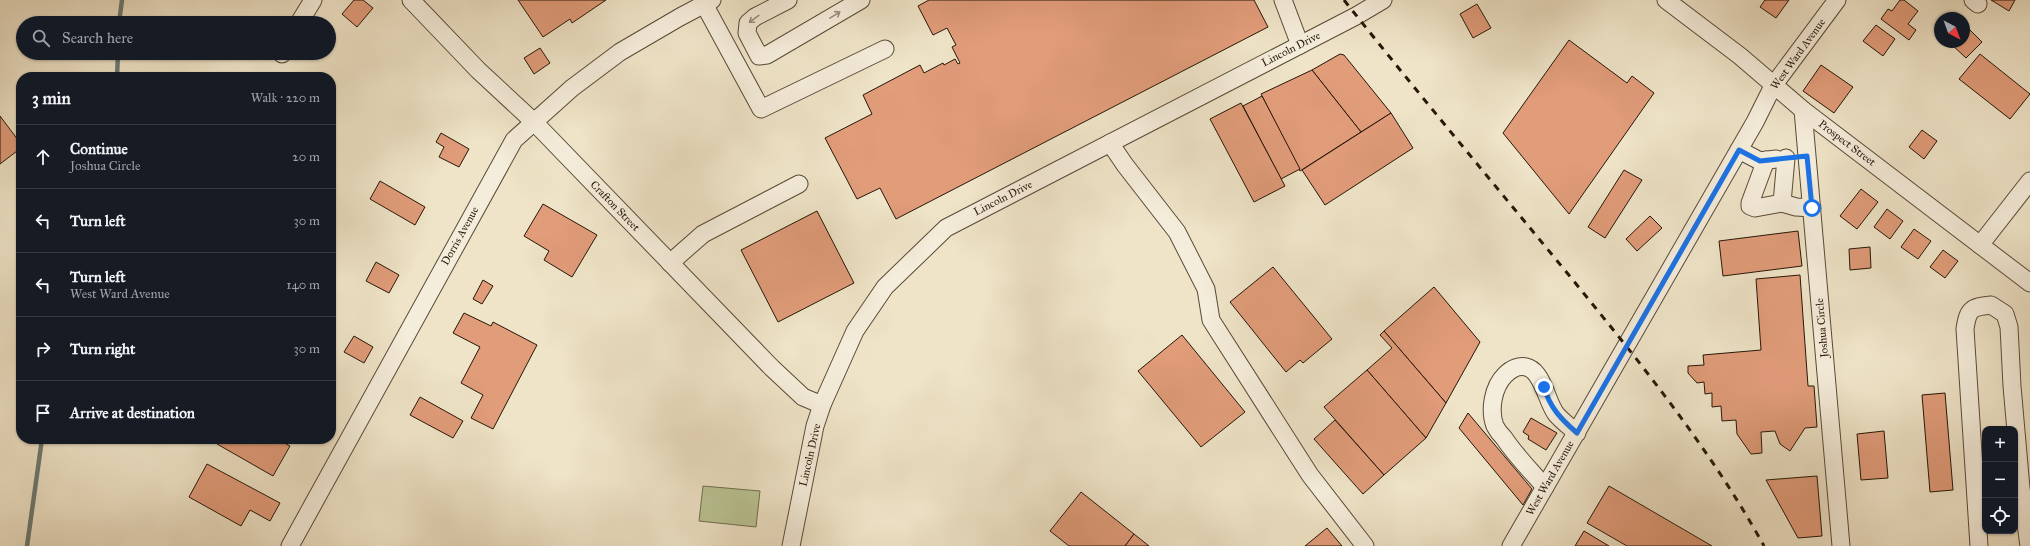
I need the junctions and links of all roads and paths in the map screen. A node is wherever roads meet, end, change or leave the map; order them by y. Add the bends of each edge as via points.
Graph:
1 (313, 0) edge
2 (411, 0) edge
3 (788, 0) edge
4 (861, 0) edge
5 (1283, 0) edge
6 (1383, 0) edge
7 (1666, 0) edge
8 (1837, 0) edge
9 (708, 2) edge
10 (303, 16) edge
11 (751, 43) junction
12 (1300, 45) junction
13 (885, 49) dead end
14 (731, 54) junction
15 (1773, 86) junction
16 (1803, 110) junction
17 (534, 122) junction
18 (1110, 143) junction
19 (1739, 150) junction
20 (1807, 156) junction
21 (1786, 158) junction
22 (1766, 160) junction
23 (2030, 181) edge
24 (799, 184) dead end
25 (1782, 203) junction
26 (1812, 208) junction
27 (1980, 245) junction
28 (670, 263) junction
29 (2030, 283) edge
30 (822, 405) junction
31 (1577, 433) junction
32 (1546, 487) junction
33 (290, 546) edge
34 (791, 546) edge
35 (1365, 546) edge
36 (1511, 546) edge
37 (1841, 546) edge
38 (1979, 546) edge
39 (2029, 546) edge

1 - 10 street
2 - 17 street, Crafton Street via 478,70
3 -> 11 street via 748,23 747,32
11 -> 4 street via 759,56 767,55
5 - 12 street
6 - 12 street, Lincoln Drive
7 - 15 street, Prospect Street via 1740,56
8 - 15 street, West Ward Avenue
9 - 14 street
9 - 17 street, Dorris Avenue via 620,52 572,88
11 - 14 street
12 - 18 street, Lincoln Drive
13 - 14 street via 761,109
15 - 16 street, Prospect Street
15 - 19 street, West Ward Avenue
16 - 20 street, Joshua Circle
16 - 27 street, Prospect Street
17 - 28 street, Crafton Street
17 - 33 street, Dorris Avenue via 514,140 495,172
18 - 30 street, Lincoln Drive via 946,228 924,247 885,287 855,331
18 - 35 street via 1177,232 1206,290 1211,320 1310,475
19 - 22 street via 1760,161
19 - 31 street, West Ward Avenue
20 - 21 street
20 - 26 street, Joshua Circle
21 - 22 street
21 - 25 street
22 - 25 street via 1750,206 1755,208
23 - 27 street
24 - 28 street via 703,234
25 - 26 street via 1796,208
26 - 37 street, Joshua Circle
27 - 29 street, Prospect Street
28 - 30 street, Crafton Street via 803,397
30 - 34 street, Lincoln Drive via 815,426
31 - 32 street, West Ward Avenue
31 - 32 street via 1557,416 1544,387 1530,368 1520,366 1510,370 1500,380 1492,401 1495,426 1516,456
32 - 36 street, West Ward Avenue
38 - 39 street via 1965,328 1967,315 1976,306 1991,305 2005,314 2009,327 2021,488

